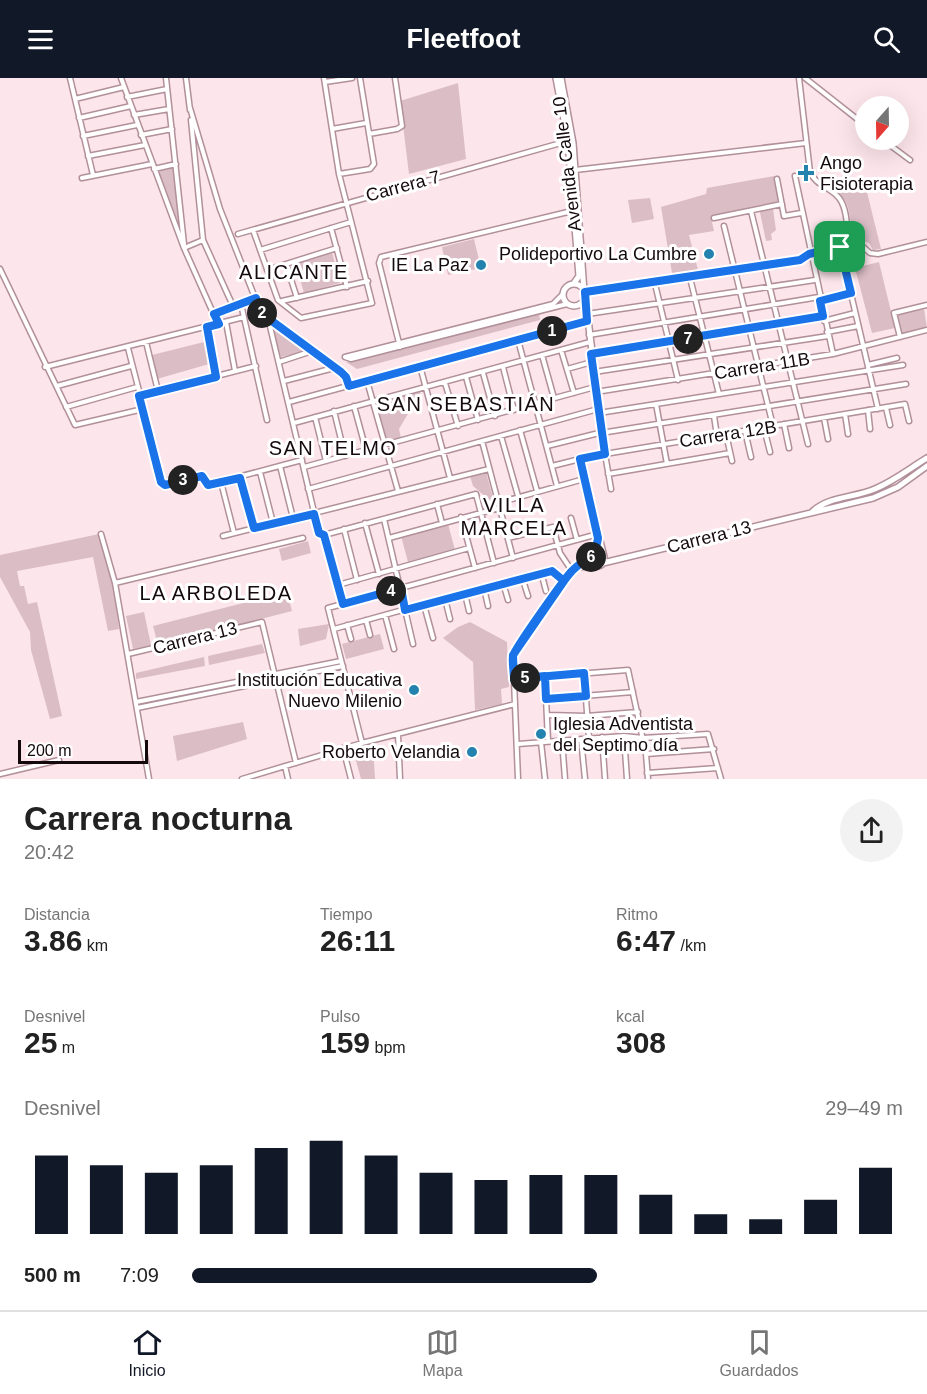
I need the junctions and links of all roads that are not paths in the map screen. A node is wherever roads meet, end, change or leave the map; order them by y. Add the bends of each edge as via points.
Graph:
1 (71, 78) edge
2 (121, 78) edge
3 (166, 78) edge
4 (186, 78) edge
5 (352, 78) edge
6 (360, 78) edge
7 (395, 78) edge
8 (556, 78) edge
9 (561, 78) edge
10 (799, 78) edge
11 (805, 78) edge
12 (324, 80) edge
13 (124, 87) junction
14 (167, 89) junction
15 (127, 97) junction
16 (75, 99) junction
17 (130, 106) junction
18 (190, 108) junction
19 (169, 109) junction
20 (134, 115) junction
21 (855, 117) edge
22 (79, 118) junction
23 (366, 123) junction
24 (137, 125) junction
25 (172, 129) junction
26 (332, 129) junction
27 (369, 134) junction
28 (141, 135) junction
29 (83, 136) junction
30 (568, 141) junction
31 (806, 143) junction
32 (145, 144) junction
33 (896, 150) edge
34 (88, 156) junction
35 (910, 160) dead end
36 (152, 164) junction
37 (176, 164) junction
38 (154, 169) junction
39 (571, 170) junction
40 (339, 174) junction
41 (93, 176) junction
42 (795, 176) dead end
43 (82, 178) dead end
44 (777, 179) dead end
45 (345, 202) junction
46 (782, 204) junction
47 (572, 211) junction
48 (751, 211) junction
49 (801, 213) junction
50 (714, 218) dead end
51 (351, 222) junction
52 (724, 226) dead end
53 (331, 228) junction
54 (253, 230) junction
55 (238, 234) dead end
56 (204, 240) junction
57 (927, 242) edge
58 (849, 246) junction
59 (840, 247) junction
60 (184, 248) junction
61 (337, 249) junction
62 (260, 250) junction
63 (809, 254) junction
64 (286, 264) junction
65 (766, 266) junction
66 (0, 269) edge
67 (267, 270) junction
68 (734, 271) junction
69 (690, 278) junction
70 (815, 280) junction
71 (368, 281) junction
72 (574, 283) junction
73 (655, 284) junction
74 (347, 287) junction
75 (771, 287) junction
76 (739, 290) junction
77 (585, 293) junction
78 (851, 293) junction
79 (562, 295) junction
80 (695, 297) junction
81 (256, 298) junction
82 (297, 298) junction
83 (820, 299) junction
84 (282, 302) junction
85 (659, 303) junction
86 (241, 304) junction
87 (567, 304) junction
88 (578, 305) junction
89 (776, 305) junction
90 (927, 305) edge
91 (233, 306) junction
92 (744, 310) junction
93 (532, 311) junction
94 (855, 313) junction
95 (214, 314) junction
96 (700, 317) junction
97 (244, 318) junction
98 (268, 318) junction
99 (587, 318) junction
100 (824, 319) junction
101 (226, 322) junction
102 (664, 323) junction
103 (219, 324) junction
104 (781, 325) junction
105 (858, 326) junction
106 (207, 327) junction
107 (749, 330) junction
108 (927, 330) edge
109 (827, 334) junction
110 (589, 335) junction
111 (706, 336) junction
112 (900, 336) junction
113 (518, 340) junction
114 (146, 342) junction
115 (590, 342) junction
116 (669, 342) junction
117 (785, 343) junction
118 (399, 345) junction
119 (863, 345) junction
120 (128, 348) junction
121 (753, 348) junction
122 (561, 350) junction
123 (313, 351) junction
124 (591, 354) junction
125 (833, 354) junction
126 (542, 355) junction
127 (710, 355) junction
128 (897, 358) dead end
129 (673, 360) junction
130 (789, 360) junction
131 (522, 361) junction
132 (279, 362) junction
133 (592, 362) junction
134 (758, 365) junction
135 (903, 365) dead end
136 (130, 366) junction
137 (256, 366) junction
138 (420, 366) junction
139 (45, 367) junction
140 (503, 367) junction
141 (868, 367) junction
142 (334, 368) junction
143 (567, 369) junction
144 (235, 371) junction
145 (594, 372) junction
146 (483, 373) junction
147 (714, 374) junction
148 (216, 377) junction
149 (466, 377) junction
150 (678, 380) junction
151 (284, 381) junction
152 (367, 381) junction
153 (794, 381) junction
154 (445, 383) junction
155 (906, 384) dead end
156 (57, 386) junction
157 (349, 386) junction
158 (137, 387) junction
159 (426, 388) junction
160 (764, 388) junction
161 (596, 390) junction
162 (873, 390) junction
163 (158, 391) junction
164 (574, 393) junction
165 (719, 394) junction
166 (139, 396) junction
167 (554, 398) junction
168 (372, 401) junction
169 (289, 402) junction
170 (799, 403) junction
171 (534, 404) junction
172 (656, 404) junction
173 (354, 406) junction
174 (66, 407) junction
175 (768, 408) junction
176 (886, 408) junction
177 (143, 409) junction
178 (878, 409) junction
179 (514, 410) junction
180 (868, 410) junction
181 (334, 411) junction
182 (598, 411) junction
183 (845, 414) junction
184 (495, 416) junction
185 (714, 416) junction
186 (315, 417) junction
187 (824, 418) junction
188 (267, 420) dead end
189 (478, 420) junction
190 (803, 421) junction
191 (909, 421) dead end
192 (294, 423) junction
193 (784, 424) junction
194 (540, 425) junction
195 (659, 425) junction
196 (890, 425) dead end
197 (458, 426) junction
198 (773, 426) junction
199 (764, 428) junction
200 (870, 429) dead end
201 (520, 430) junction
202 (438, 431) junction
203 (745, 431) junction
204 (602, 434) junction
205 (726, 434) junction
206 (848, 434) dead end
207 (501, 436) junction
208 (717, 436) junction
209 (828, 439) dead end
210 (482, 441) junction
211 (663, 444) junction
212 (808, 444) dead end
213 (383, 445) junction
214 (547, 446) junction
215 (789, 448) dead end
216 (366, 450) junction
217 (443, 452) junction
218 (770, 452) dead end
219 (730, 453) junction
220 (605, 454) junction
221 (345, 456) junction
222 (751, 457) dead end
223 (927, 458) edge
224 (580, 459) junction
225 (303, 460) junction
226 (326, 461) junction
227 (732, 461) dead end
228 (667, 464) junction
229 (280, 466) junction
230 (552, 466) junction
231 (927, 466) edge
232 (304, 467) junction
233 (390, 467) junction
234 (489, 469) junction
235 (260, 472) junction
236 (609, 474) junction
237 (240, 478) junction
238 (450, 478) junction
239 (584, 479) junction
240 (221, 483) junction
241 (557, 486) junction
242 (308, 489) junction
243 (611, 489) dead end
244 (398, 491) junction
245 (537, 491) junction
246 (518, 496) junction
247 (437, 504) junction
248 (499, 506) junction
249 (812, 512) junction
250 (481, 513) junction
251 (314, 514) junction
252 (293, 518) junction
253 (461, 518) junction
254 (571, 518) dead end
255 (384, 519) junction
256 (273, 523) junction
257 (365, 523) junction
258 (442, 523) junction
259 (254, 528) junction
260 (344, 529) junction
261 (234, 533) junction
262 (101, 534) dead end
263 (324, 535) junction
264 (223, 536) dead end
265 (598, 536) junction
266 (303, 538) dead end
267 (389, 538) junction
268 (508, 538) junction
269 (577, 540) junction
270 (558, 546) junction
271 (469, 548) junction
272 (593, 555) junction
273 (513, 558) junction
274 (604, 561) junction
275 (494, 563) junction
276 (594, 565) junction
277 (396, 568) junction
278 (475, 568) junction
279 (573, 570) junction
280 (541, 572) junction
281 (379, 574) junction
282 (522, 577) junction
283 (357, 580) junction
284 (564, 581) junction
285 (115, 583) junction
286 (503, 583) junction
287 (338, 585) junction
288 (401, 588) junction
289 (484, 588) junction
290 (546, 591) dead end
291 (465, 594) junction
292 (528, 596) dead end
293 (445, 599) junction
294 (508, 600) dead end
295 (343, 604) junction
296 (424, 605) junction
297 (488, 606) dead end
298 (405, 610) junction
299 (469, 611) dead end
300 (385, 615) junction
301 (450, 619) dead end
302 (366, 620) junction
303 (347, 625) junction
304 (334, 629) junction
305 (370, 634) dead end
306 (433, 638) dead end
307 (351, 639) dead end
308 (413, 644) dead end
309 (394, 649) dead end
310 (128, 654) junction
311 (342, 663) junction
312 (584, 673) junction
313 (545, 676) junction
314 (276, 678) junction
315 (514, 679) junction
316 (633, 692) junction
317 (586, 696) junction
318 (546, 699) junction
319 (515, 704) junction
320 (136, 705) junction
321 (638, 712) junction
322 (548, 715) junction
323 (586, 716) junction
324 (398, 735) junction
325 (624, 736) junction
326 (602, 737) junction
327 (589, 738) junction
328 (643, 738) junction
329 (582, 739) junction
330 (562, 740) junction
331 (548, 741) junction
332 (541, 742) junction
333 (362, 743) junction
334 (518, 744) junction
335 (343, 748) junction
336 (714, 749) junction
337 (646, 754) junction
338 (59, 760) dead end
339 (296, 763) junction
340 (285, 766) junction
341 (718, 768) junction
342 (265, 772) junction
343 (647, 773) junction
344 (0, 774) edge
345 (518, 778) edge
346 (149, 779) edge
347 (242, 779) edge
348 (267, 779) edge
349 (288, 779) edge
350 (351, 779) edge
351 (400, 779) edge
352 (512, 779) edge
353 (545, 779) edge
354 (565, 779) edge
355 (585, 779) edge
356 (605, 779) edge
357 (627, 779) edge
358 (648, 779) edge
359 (721, 779) edge

1 - 16 street
2 - 13 street
3 - 14 street
4 - 18 street
5 - 12 street
6 - 23 street
7 - 27 street via 402,126
8 - 30 street, Avenida Calle 10
9 - 39 street, Avenida Calle 10 via 573,143
10 - 31 street
11 - 21 street
12 - 26 street
13 - 15 street
13 - 16 street
14 - 15 street
14 - 19 street
15 - 17 street
16 - 22 street
17 - 20 street
17 - 22 street
18 - 56 street
18 - 81 street via 228,230
19 - 20 street
19 - 25 street
20 - 24 street
22 - 29 street
23 - 26 street
23 - 27 street
24 - 28 street
24 - 29 street
25 - 28 street
25 - 37 street
26 - 40 street
27 - 40 street via 373,167
28 - 32 street
29 - 34 street
30 - 39 street, Avenida Calle 10
30 - 45 street, Carrera 7
31 - 39 street
31 - 58 street via 813,179 843,203
32 - 34 street
32 - 36 street
33 - 35 street
34 - 41 street
36 - 38 street
36 - 41 street
37 - 38 street
37 - 60 street
38 - 60 street
39 - 47 street, Avenida Calle 10
39 - 77 street, Avenida Calle 10
40 - 45 street
41 - 43 street
42 - 49 street
44 - 46 street
45 - 51 street
45 - 54 street, Carrera 7
46 - 48 street
46 - 49 street via 784,216
47 - 72 street, Avenida Calle 10 via 579,276
47 - 118 street via 381,256 379,263
48 - 50 street
48 - 65 street
49 - 63 street
51 - 53 street
51 - 71 street
52 - 68 street
53 - 61 street
53 - 62 street
54 - 55 street, Carrera 7
54 - 62 street
56 - 60 street
56 - 91 street
57 - 58 street via 878,255 861,245
58 - 59 street
59 - 63 street
59 - 78 street
60 - 95 street
61 - 64 street
61 - 74 street
62 - 67 street
63 - 65 street via 800,260
63 - 70 street
64 - 67 street
64 - 82 street
65 - 68 street
65 - 75 street
66 - 139 street
67 - 84 street
68 - 69 street
68 - 76 street
69 - 73 street
69 - 80 street
70 - 75 street
70 - 83 street
71 - 74 street
71 - 84 street via 372,303 301,318
72 - 77 street
72 - 79 street
73 - 77 street
73 - 85 street
74 - 82 street
75 - 76 street
75 - 89 street
76 - 80 street
76 - 92 street
77 - 88 street
77 - 99 street, Avenida Calle 10
78 - 83 street
78 - 94 street
79 - 87 street
79 - 93 street via 553,304
80 - 85 street
80 - 96 street
81 - 86 street
81 - 98 street via 261,313
82 - 84 street
83 - 89 street
83 - 100 street
85 - 99 street
85 - 102 street
86 - 91 street
86 - 97 street
87 - 88 street
87 - 93 street
88 - 99 street
89 - 92 street
89 - 104 street
90 - 112 street via 894,313
91 - 95 street
92 - 96 street
92 - 107 street
93 - 118 street
94 - 100 street
94 - 105 street
95 - 103 street
96 - 102 street
96 - 111 street
97 - 101 street
97 - 137 street
98 - 123 street
98 - 132 street
99 - 110 street, Avenida Calle 10
99 - 113 street
100 - 104 street
100 - 109 street
101 - 103 street
101 - 144 street
102 - 110 street
102 - 116 street
103 - 106 street
104 - 107 street
104 - 117 street
105 - 109 street
105 - 119 street
106 - 114 street
106 - 148 street
107 - 111 street
107 - 121 street
108 - 112 street, Carrera 11B
109 - 117 street
109 - 125 street
110 - 115 street, Avenida Calle 10
111 - 116 street
111 - 127 street
112 - 119 street, Carrera 11B
113 - 131 street
113 - 138 street
114 - 120 street
114 - 163 street
115 - 122 street
115 - 124 street, Avenida Calle 10
116 - 124 street
116 - 129 street
117 - 121 street
117 - 130 street
118 - 118 street via 345,357 351,359
119 - 125 street, Carrera 11B
119 - 141 street
120 - 136 street
120 - 139 street
121 - 127 street
121 - 134 street
122 - 126 street
122 - 143 street
123 - 132 street
123 - 142 street
124 - 133 street, Avenida Calle 10
125 - 130 street, Carrera 11B
126 - 131 street
126 - 167 street
127 - 129 street
127 - 147 street
128 - 141 street
129 - 145 street
129 - 150 street
130 - 134 street, Carrera 11B
130 - 153 street
131 - 140 street
131 - 171 street
132 - 151 street
133 - 143 street
133 - 145 street, Avenida Calle 10
134 - 147 street, Carrera 11B
134 - 160 street
135 - 141 street
136 - 156 street
136 - 158 street
137 - 144 street
137 - 188 street
138 - 152 street
138 - 159 street
139 - 156 street
140 - 146 street
140 - 179 street
141 - 153 street
141 - 162 street
142 - 151 street
142 - 157 street via 346,377
143 - 164 street
144 - 148 street
145 - 161 street, Avenida Calle 10
146 - 149 street
146 - 184 street
147 - 150 street, Carrera 11B
147 - 165 street
148 - 163 street
149 - 154 street
149 - 189 street
150 - 161 street, Carrera 11B
151 - 169 street
152 - 157 street
152 - 168 street
153 - 160 street
153 - 170 street
154 - 159 street
154 - 197 street
155 - 162 street
156 - 174 street
157 - 169 street
158 - 166 street
158 - 174 street
159 - 168 street
159 - 202 street
160 - 165 street
160 - 175 street
161 - 164 street, Carrera 11B
161 - 182 street, Avenida Calle 10
162 - 170 street
162 - 178 street
163 - 166 street
164 - 167 street, Carrera 11B
165 - 172 street
166 - 177 street
167 - 171 street, Carrera 11B
168 - 173 street
168 - 213 street
169 - 192 street
170 - 175 street
170 - 190 street
171 - 179 street, Carrera 11B
171 - 194 street
172 - 182 street
172 - 195 street
173 - 181 street
173 - 216 street
174 - 177 street via 75,425
175 - 185 street
175 - 198 street
176 - 178 street, Carrera 12B
176 - 191 street, Carrera 12B via 905,404
176 - 196 street
177 - 240 street via 163,484 202,476 208,485
178 - 180 street, Carrera 12B
179 - 184 street, Carrera 11B
180 - 183 street, Carrera 12B
180 - 200 street
181 - 186 street
181 - 221 street
182 - 194 street
182 - 204 street, Avenida Calle 10
183 - 187 street, Carrera 12B
183 - 206 street
184 - 189 street, Carrera 11B
185 - 195 street
185 - 208 street
186 - 192 street
186 - 226 street
187 - 190 street, Carrera 12B
187 - 209 street
189 - 197 street, Carrera 11B
190 - 193 street, Carrera 12B
190 - 212 street
192 - 225 street
193 - 198 street, Carrera 12B
193 - 215 street
194 - 201 street
194 - 214 street
195 - 204 street
195 - 211 street
197 - 202 street, Carrera 11B
198 - 199 street, Carrera 12B
199 - 203 street, Carrera 12B
199 - 218 street
201 - 207 street
201 - 245 street
202 - 213 street, Carrera 11B
202 - 217 street
203 - 205 street, Carrera 12B
203 - 222 street
204 - 214 street
204 - 220 street, Avenida Calle 10
205 - 208 street, Carrera 12B
205 - 219 street
207 - 210 street
207 - 246 street
208 - 211 street, Carrera 12B
210 - 217 street
210 - 234 street
211 - 220 street, Carrera 12B
211 - 228 street
213 - 216 street, Carrera 11B
213 - 233 street
214 - 230 street
216 - 221 street, Carrera 11B
217 - 233 street
217 - 238 street
219 - 227 street
219 - 228 street
220 - 224 street, Carrera 12B
220 - 236 street
221 - 226 street, Carrera 11B
223 - 249 street, Carrera 13 via 894,481 822,503
224 - 230 street, Carrera 12B
224 - 239 street
225 - 229 street
225 - 232 street
226 - 232 street, Carrera 11B
228 - 236 street
229 - 235 street
229 - 252 street
230 - 241 street
231 - 249 street, Carrera 13 via 886,493
232 - 242 street
233 - 242 street
233 - 244 street
234 - 238 street
234 - 248 street
235 - 237 street
235 - 256 street
236 - 243 street
237 - 240 street
237 - 259 street
238 - 244 street
239 - 241 street
239 - 265 street
240 - 261 street
241 - 245 street
242 - 251 street
244 - 251 street
245 - 246 street
246 - 248 street
247 - 250 street via 476,495
247 - 255 street
247 - 258 street
248 - 250 street
248 - 268 street
249 - 274 street, Carrera 13
250 - 253 street
250 - 275 street
251 - 252 street
251 - 263 street via 319,533
252 - 256 street
253 - 258 street
253 - 271 street
254 - 269 street
255 - 257 street
255 - 267 street
256 - 259 street
257 - 260 street
257 - 281 street
258 - 267 street
259 - 261 street
260 - 263 street
260 - 283 street
261 - 264 street
262 - 285 street
263 - 287 street
265 - 269 street
265 - 272 street
265 - 274 street
266 - 285 street
267 - 277 street
268 - 270 street via 553,527
268 - 273 street
269 - 270 street
270 - 273 street
270 - 279 street
271 - 277 street
271 - 278 street
272 - 274 street via 598,553
272 - 276 street
272 - 279 street
273 - 275 street
274 - 276 street, Carrera 13
275 - 278 street
276 - 279 street
277 - 281 street
277 - 288 street
278 - 288 street
279 - 284 street
280 - 282 street
280 - 284 street via 552,571
280 - 290 street
281 - 283 street
282 - 286 street
282 - 292 street
283 - 287 street
284 - 315 street via 513,655
285 - 310 street
286 - 289 street
286 - 294 street
287 - 295 street
288 - 295 street
288 - 298 street
289 - 291 street
289 - 297 street
291 - 293 street
291 - 299 street
293 - 296 street
293 - 301 street
295 - 304 street via 328,608
296 - 298 street
296 - 306 street
298 - 300 street
298 - 308 street
300 - 302 street
300 - 309 street
302 - 303 street
302 - 305 street
303 - 304 street
303 - 307 street
304 - 311 street
310 - 314 street, Carrera 13 via 262,622
310 - 320 street
311 - 314 street
311 - 333 street
312 - 313 street
312 - 316 street via 628,670
312 - 317 street
313 - 315 street
313 - 318 street
314 - 320 street
314 - 339 street
315 - 319 street
316 - 317 street
316 - 321 street
317 - 318 street
317 - 323 street
318 - 322 street
319 - 324 street
319 - 334 street
320 - 346 street
321 - 323 street
321 - 328 street
322 - 323 street
322 - 331 street
323 - 327 street
324 - 333 street
324 - 351 street
325 - 326 street
325 - 328 street
325 - 357 street
326 - 327 street
326 - 356 street
327 - 329 street
328 - 336 street via 708,734
328 - 337 street
329 - 330 street
329 - 355 street
330 - 331 street
330 - 354 street
331 - 332 street
332 - 334 street
332 - 353 street
333 - 335 street
334 - 345 street
335 - 339 street
335 - 350 street
336 - 337 street
336 - 341 street
337 - 343 street
338 - 344 street
339 - 340 street
340 - 342 street
340 - 349 street
341 - 343 street
341 - 359 street
342 - 347 street
342 - 348 street
343 - 358 street
345 - 352 street

